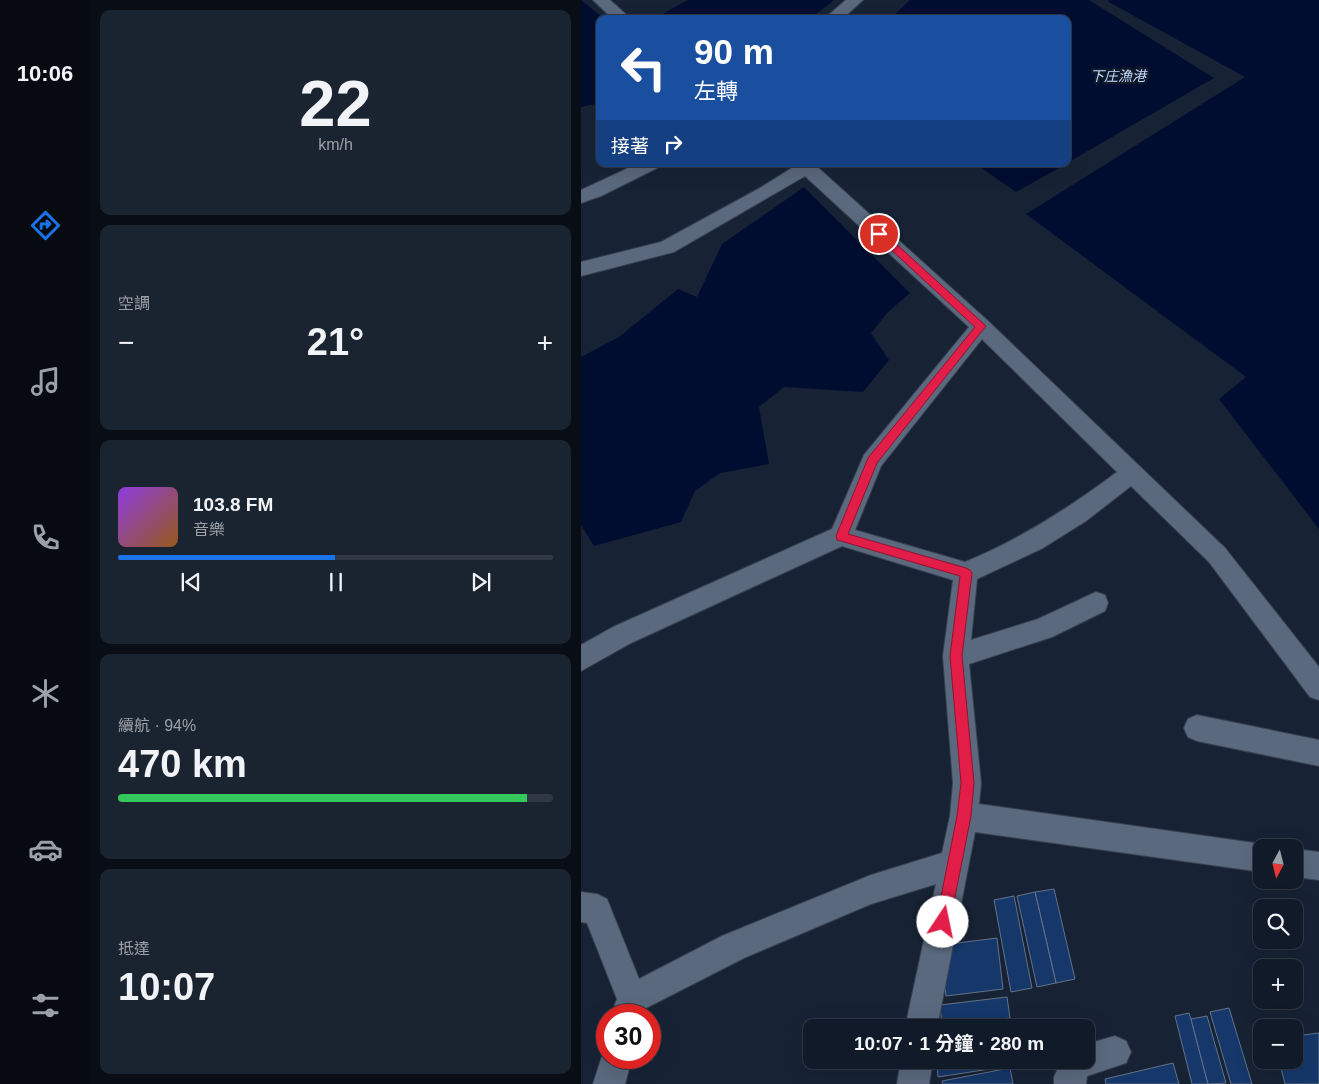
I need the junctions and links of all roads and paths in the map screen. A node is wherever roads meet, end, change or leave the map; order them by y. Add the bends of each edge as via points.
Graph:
1 (601, 0) edge
2 (855, 0) edge
3 (618, 15) edge
4 (837, 15) edge
5 (645, 167) edge
6 (795, 167) edge
7 (797, 167) edge
8 (801, 167) edge
9 (581, 197) edge
10 (581, 259) edge
11 (581, 269) edge
12 (981, 326) junction
13 (1132, 473) junction
14 (841, 536) junction
15 (966, 573) junction
16 (1096, 603) dead end
17 (956, 656) junction
18 (581, 659) edge
19 (1319, 688) edge
20 (1197, 728) dead end
21 (1319, 753) edge
22 (964, 816) junction
23 (1253, 857) edge
24 (954, 864) junction
25 (1303, 864) edge
26 (1319, 866) edge
27 (581, 907) edge
28 (628, 1004) edge
29 (634, 1004) edge
30 (923, 1019) edge
31 (1115, 1052) dead end
32 (613, 1069) edge
33 (916, 1069) edge
34 (609, 1084) edge
35 (913, 1084) edge
36 (1070, 1084) edge

1 - 3 street
2 - 4 street
5 - 9 street
6 - 10 street via 618,250
7 - 11 street via 766,192 667,246
8 - 12 street
12 - 13 street
12 - 14 street via 872,461
13 - 15 street via 1065,522 1020,549
13 - 19 street via 1217,555
14 - 15 street
14 - 18 street via 622,635
15 - 17 street
16 - 17 street via 1043,629
17 - 22 street via 967,783
20 - 21 street
22 - 23 street
22 - 24 street
24 - 29 street via 871,890 742,943
24 - 30 street
25 - 26 street
27 - 28 street via 597,909
31 - 36 street via 1077,1063
32 - 34 street
33 - 35 street

